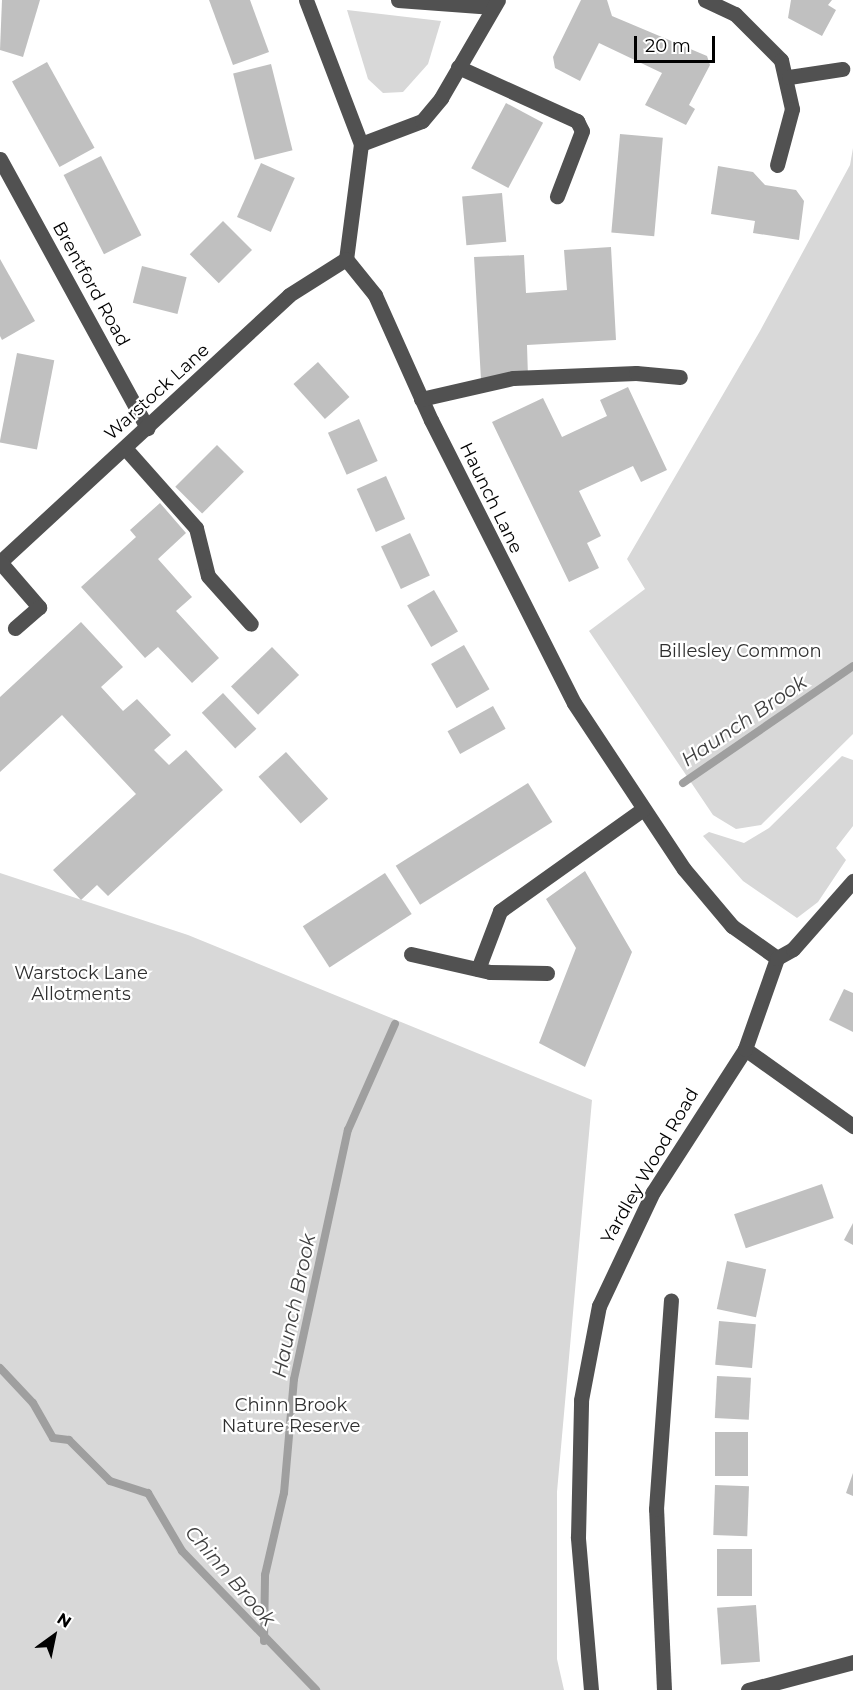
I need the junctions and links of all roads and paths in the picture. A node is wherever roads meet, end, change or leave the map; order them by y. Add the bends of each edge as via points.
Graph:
1 (306, 0) edge
2 (398, 0) edge
3 (705, 0) edge
4 (495, 4) edge
5 (458, 67) junction
6 (842, 69) dead end
7 (789, 77) junction
8 (361, 144) junction
9 (0, 159) edge
10 (777, 165) dead end
11 (557, 196) dead end
12 (346, 259) junction
13 (680, 377) dead end
14 (421, 399) junction
15 (147, 428) junction
16 (125, 448) junction
17 (0, 562) edge
18 (251, 624) dead end
19 (15, 628) dead end
20 (643, 809) junction
21 (853, 881) edge
22 (411, 954) dead end
23 (777, 958) junction
24 (478, 969) junction
25 (547, 973) dead end
26 (745, 1049) junction
27 (853, 1126) edge
28 (671, 1301) dead end
29 (853, 1662) edge
30 (591, 1690) edge
31 (664, 1690) edge
32 (748, 1690) edge

1 - 8 street
2 - 4 street
3 - 7 street via 735,14 760,37
4 - 5 street
5 - 8 street via 422,121
5 - 11 street via 577,121 582,131
6 - 7 street
7 - 10 street via 790,131
8 - 12 street
9 - 15 street, Brentford Road
12 - 14 street, Haunch Lane via 375,295
12 - 15 street, Warstock Lane via 289,296
13 - 14 street via 636,373 513,378
14 - 20 street, Haunch Lane via 547,656
15 - 16 street, Warstock Lane
16 - 17 street, Warstock Lane
16 - 18 street via 196,528 208,576
17 - 19 street via 39,607
20 - 23 street, Haunch Lane via 684,869 732,926
20 - 24 street via 500,911
21 - 23 street via 793,949
22 - 24 street
23 - 26 street, Yardley Wood Road
24 - 25 street
26 - 27 street
26 - 30 street, Yardley Wood Road via 653,1192 621,1252 587,1352 578,1537
28 - 31 street via 656,1509
29 - 32 street

